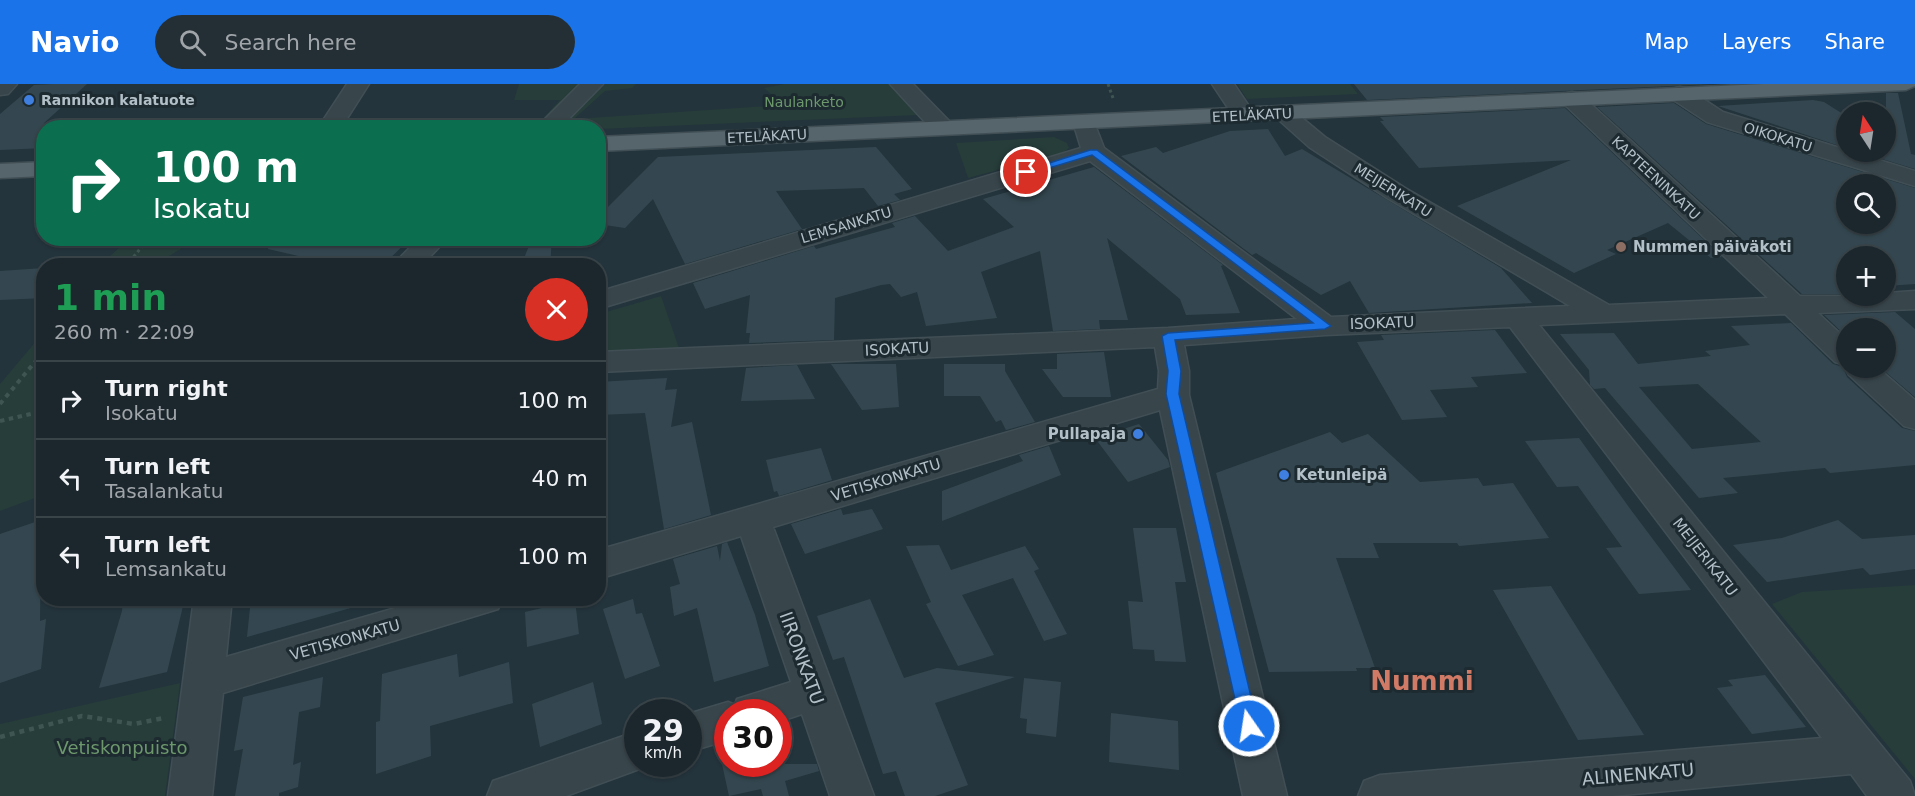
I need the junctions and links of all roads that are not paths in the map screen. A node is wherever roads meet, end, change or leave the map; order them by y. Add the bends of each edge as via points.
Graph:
1 (6, 84) edge
2 (358, 84) edge
3 (592, 84) edge
4 (901, 84) edge
5 (1224, 84) edge
6 (1906, 84) edge
7 (0, 88) edge
8 (1682, 91) edge
9 (1572, 99) junction
10 (1282, 113) junction
11 (1244, 115) junction
12 (334, 120) edge
13 (555, 120) edge
14 (1084, 122) junction
15 (938, 123) junction
16 (606, 144) edge
17 (1094, 152) junction
18 (36, 169) edge
19 (0, 171) edge
20 (1915, 179) edge
21 (36, 183) edge
22 (0, 185) edge
23 (426, 246) edge
24 (414, 258) edge
25 (606, 299) edge
26 (1915, 300) edge
27 (1793, 306) junction
28 (1602, 313) junction
29 (1518, 318) junction
30 (1325, 326) junction
31 (1168, 336) junction
32 (1836, 346) edge
33 (606, 363) edge
34 (1871, 378) edge
35 (1173, 394) junction
36 (1915, 418) edge
37 (753, 520) junction
38 (606, 563) edge
39 (212, 606) edge
40 (462, 606) edge
41 (814, 692) junction
42 (203, 696) junction
43 (792, 699) edge
44 (1860, 754) junction
45 (624, 755) edge
46 (190, 796) edge
47 (509, 796) edge
48 (852, 796) edge
49 (1266, 796) edge
50 (1380, 796) edge
51 (1894, 796) edge

1 - 7 street
2 - 12 street
3 - 13 street
4 - 15 street
5 - 11 street
6 - 8 main road, ETELÄKATU
8 - 9 main road, ETELÄKATU
8 - 20 street, OIKOKATU via 1703,111 1732,123
9 - 10 main road, ETELÄKATU
9 - 27 street, KAPTEENINKATU
10 - 11 main road, ETELÄKATU
10 - 28 street, MEIJERIKATU via 1317,142 1396,193
11 - 14 main road, ETELÄKATU
14 - 15 main road, ETELÄKATU
14 - 17 street
15 - 16 main road, ETELÄKATU
17 - 25 street, LEMSANKATU
17 - 30 street
18 - 19 main road
21 - 22 main road
23 - 24 street
26 - 27 street, ISOKATU
27 - 28 street, ISOKATU
27 - 32 street, KAPTEENINKATU
28 - 29 street, ISOKATU
29 - 30 street, ISOKATU
29 - 44 street, MEIJERIKATU
30 - 31 street, ISOKATU
31 - 33 street, ISOKATU
31 - 35 street
34 - 36 street
35 - 37 street, VETISKONKATU
35 - 49 street
37 - 38 street, VETISKONKATU
37 - 41 street, IIRONKATU
39 - 42 street
40 - 42 street, VETISKONKATU
41 - 43 street
41 - 48 street, IIRONKATU
42 - 46 street
44 - 50 street, ALINENKATU
44 - 51 street, MEIJERIKATU
45 - 47 street

